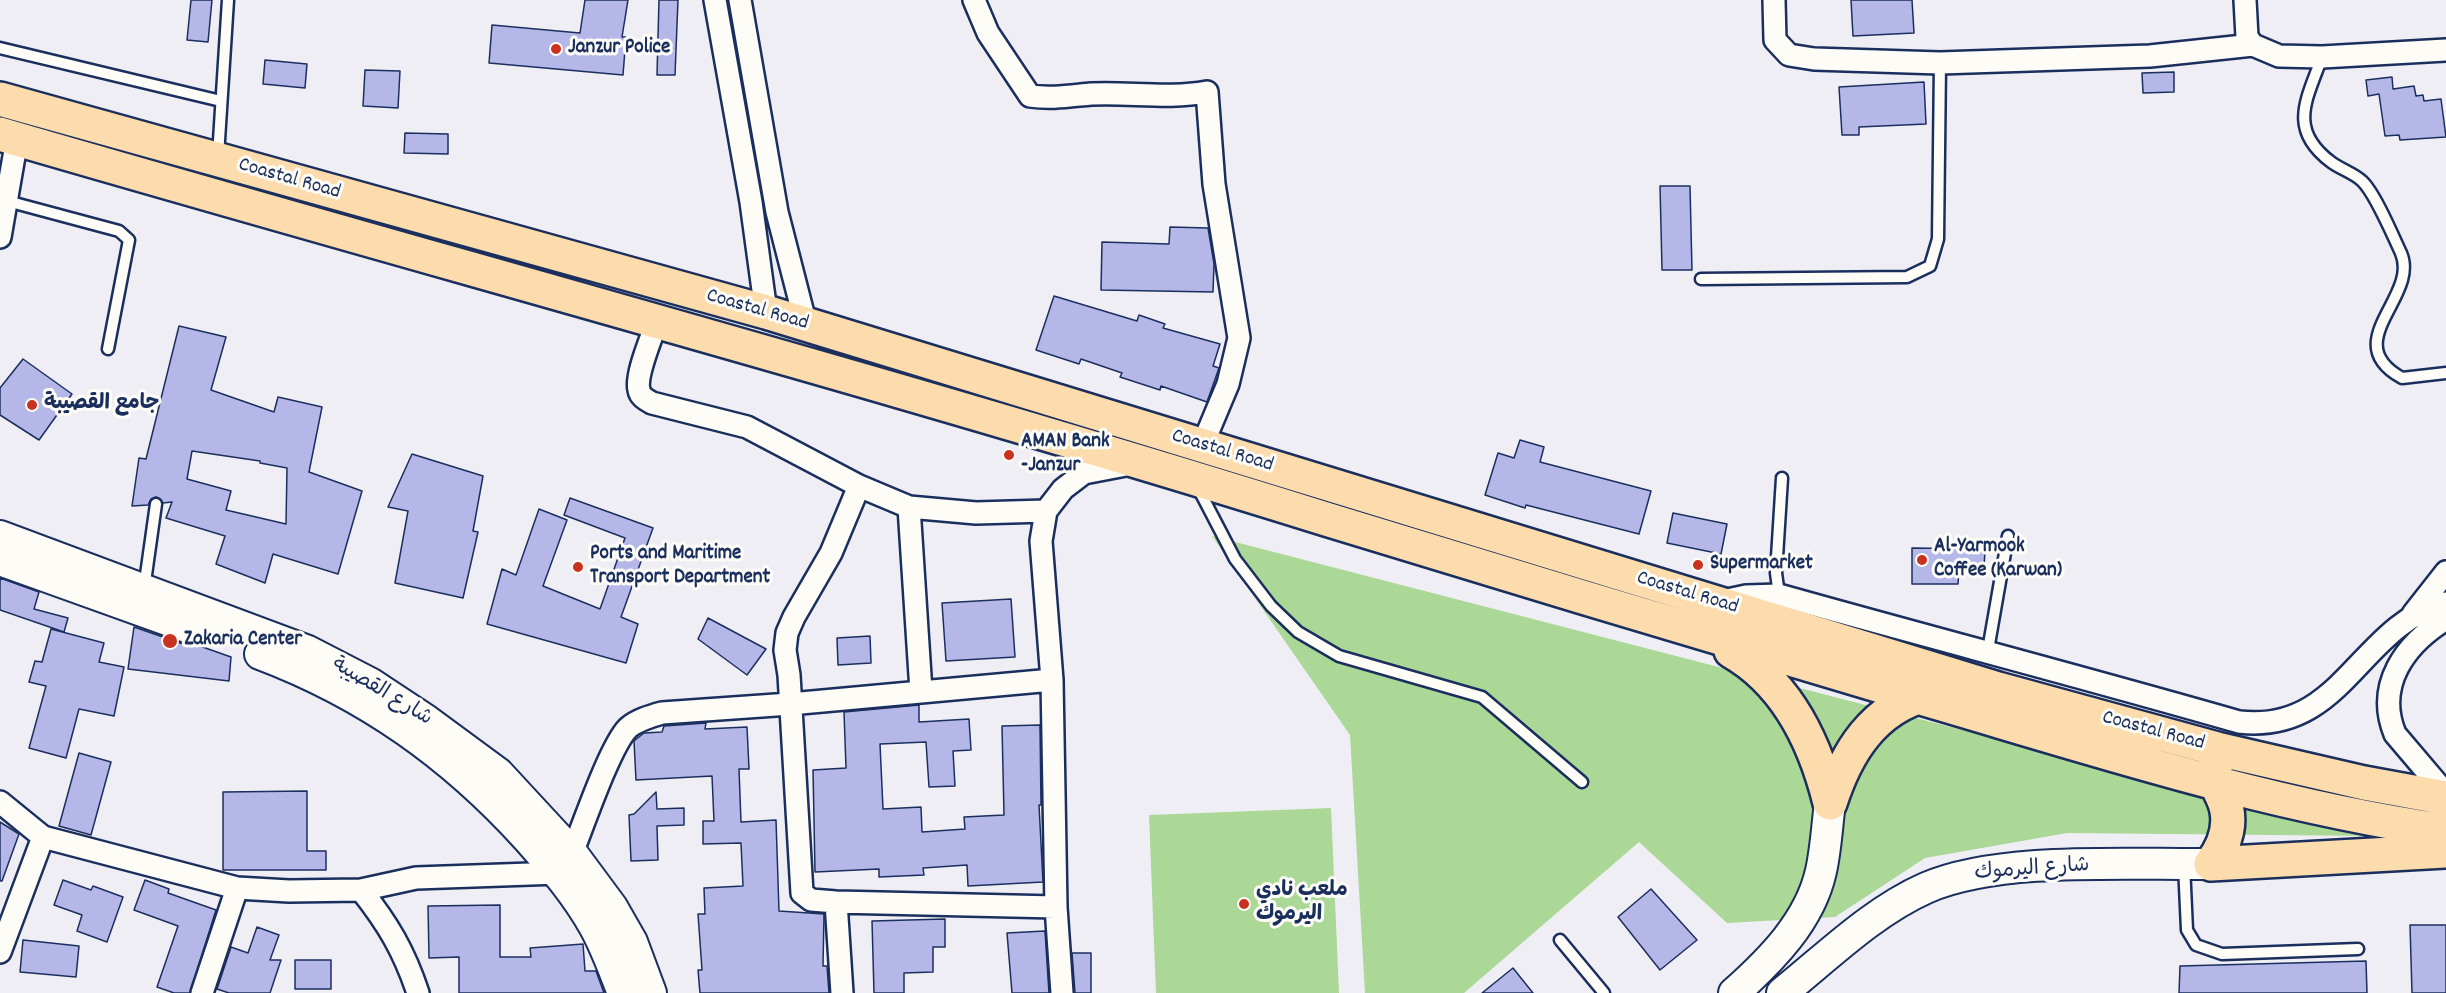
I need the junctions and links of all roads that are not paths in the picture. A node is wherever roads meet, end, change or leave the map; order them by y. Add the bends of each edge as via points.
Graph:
1 (228, 0) edge
2 (715, 0) edge
3 (740, 0) edge
4 (974, 0) edge
5 (1774, 0) edge
6 (2244, 0) edge
7 (2253, 45) junction
8 (0, 48) edge
9 (2446, 50) edge
10 (2322, 57) junction
11 (1940, 63) junction
12 (0, 99) edge
13 (221, 101) junction
14 (8, 137) edge
15 (218, 159) junction
16 (7, 201) junction
17 (0, 237) edge
18 (1701, 279) dead end
19 (766, 312) junction
20 (657, 321) junction
21 (806, 325) junction
22 (108, 349) dead end
23 (2446, 373) edge
24 (1202, 446) junction
25 (1141, 462) junction
26 (1193, 477) junction
27 (1782, 478) dead end
28 (859, 486) junction
29 (156, 504) dead end
30 (909, 507) junction
31 (1046, 511) junction
32 (0, 536) edge
33 (2008, 536) dead end
34 (0, 560) edge
35 (2446, 572) edge
36 (144, 589) junction
37 (1779, 595) junction
38 (1713, 602) junction
39 (2446, 603) edge
40 (2409, 618) junction
41 (2446, 619) edge
42 (1708, 637) junction
43 (1988, 651) junction
44 (1052, 680) junction
45 (1998, 689) junction
46 (921, 691) junction
47 (1916, 697) junction
48 (790, 704) junction
49 (2217, 749) junction
50 (1582, 782) dead end
51 (2214, 782) junction
52 (2446, 796) edge
53 (0, 802) edge
54 (1830, 803) junction
55 (2446, 831) edge
56 (43, 837) junction
57 (2446, 851) edge
58 (565, 863) junction
59 (2198, 864) junction
60 (237, 888) junction
61 (361, 890) junction
62 (836, 902) junction
63 (1056, 907) junction
64 (1560, 940) dead end
65 (2358, 949) dead end
66 (0, 952) edge
67 (202, 993) edge
68 (418, 993) edge
69 (623, 993) edge
70 (651, 993) edge
71 (842, 993) edge
72 (1062, 993) edge
73 (1604, 993) edge
74 (1734, 993) edge
75 (1782, 993) edge

1 - 13 lane
2 - 19 street
3 - 21 street via 777,212
4 - 24 street via 988,33 1030,96 1053,99 1089,94 1185,96 1207,92 1214,184 1239,338 1226,392
5 - 11 street via 1774,40 1789,55
6 - 7 street via 2247,37
7 - 10 street via 2278,56
7 - 11 street via 2150,56
8 - 13 lane
9 - 10 street
10 - 23 lane via 2302,120 2316,151 2362,181 2381,212 2404,267 2403,280 2378,330 2383,365 2402,378
11 - 18 lane via 1938,239 1930,266 1907,277
12 - 15 highway, Coastal Road
13 - 15 lane
14 - 16 street
14 - 20 highway, Coastal Road
15 - 19 highway, Coastal Road
16 - 17 street
16 - 22 lane via 119,231 129,240
19 - 21 highway, Coastal Road
20 - 25 highway, Coastal Road
20 - 28 street via 640,374 643,398 747,427
21 - 24 highway, Coastal Road
24 - 38 highway, Coastal Road
25 - 26 highway, Coastal Road
25 - 31 street via 1084,473 1063,489
26 - 42 highway, Coastal Road
26 - 50 lane via 1235,559 1271,606 1298,632 1339,656 1482,697
27 - 37 lane via 1776,573
28 - 30 street
28 - 48 street via 831,553 787,633
29 - 36 lane
30 - 31 street via 976,513
30 - 46 street
31 - 44 street via 1041,541
32 - 36 street, شارع القصيبة
33 - 43 lane
34 - 58 street via 316,678 422,740
35 - 40 street
36 - 58 street, شارع القصيبة via 308,651 383,690 498,773
37 - 38 street
37 - 43 street
38 - 45 highway, Coastal Road
39 - 40 street
40 - 43 street via 2334,691 2298,716 2268,723 2239,722
41 - 52 street via 2414,642 2394,672 2388,696 2395,734
42 - 47 highway, Coastal Road
42 - 54 highway via 1739,655 1789,705 1822,768
44 - 46 street
44 - 63 street
45 - 47 highway via 1956,687
45 - 49 highway, Coastal Road
46 - 48 street
47 - 51 highway, Coastal Road
47 - 54 highway via 1885,714 1860,739 1841,769
48 - 58 street via 662,712 628,728
48 - 62 street via 801,888 805,898
49 - 51 highway
49 - 52 highway, Coastal Road via 2364,783
51 - 55 highway, Coastal Road via 2386,823
51 - 59 highway via 2228,815 2227,833 2222,850
53 - 56 street
54 - 74 street via 1821,872 1808,908 1788,938
56 - 60 street
56 - 66 street
57 - 59 highway
58 - 61 street via 416,878
58 - 69 street
58 - 70 street, شارع القصيبة via 622,925
59 - 65 lane via 2187,930 2196,945 2222,954
59 - 75 street, شارع اليرموك via 2054,867 1991,871 1956,878 1925,889 1871,920
60 - 61 street
60 - 67 street
61 - 68 street via 392,931
62 - 63 street
62 - 71 street
63 - 72 street
64 - 73 lane

